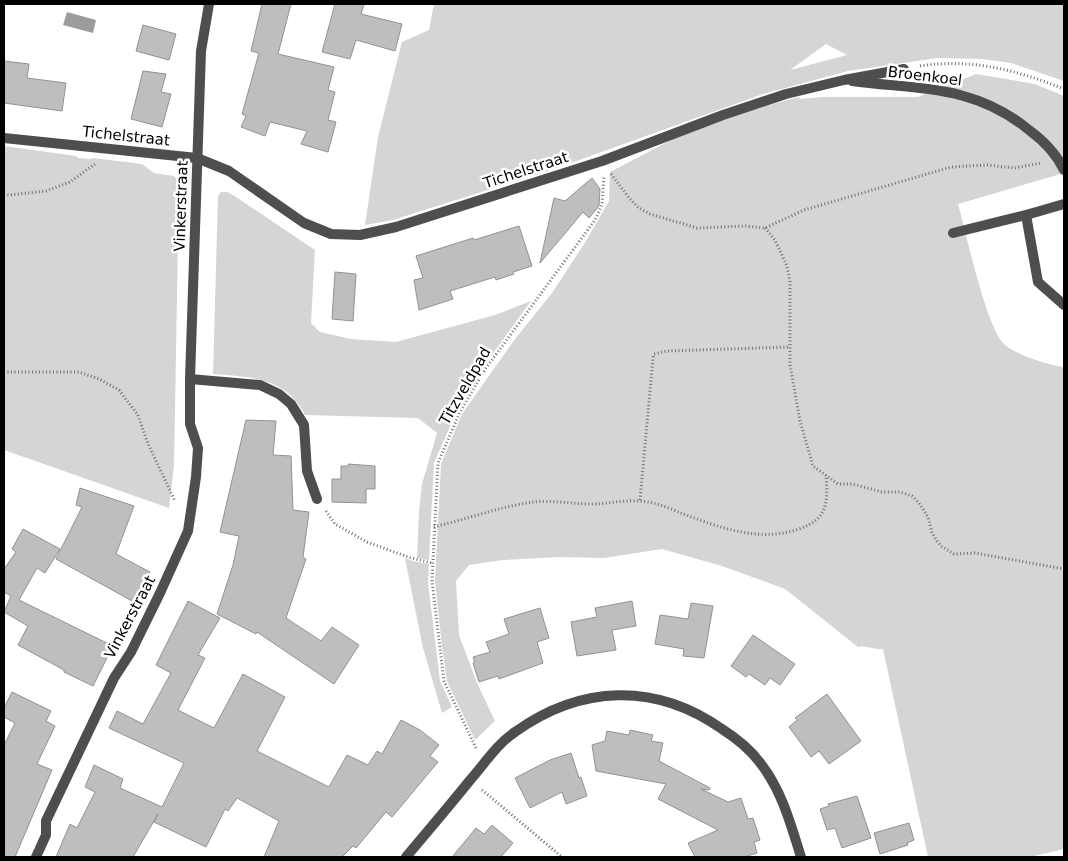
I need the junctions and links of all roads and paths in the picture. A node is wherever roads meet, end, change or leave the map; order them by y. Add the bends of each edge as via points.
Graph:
1 (209, 4) edge
2 (904, 69) joint
3 (844, 80) junction
4 (1064, 88) edge
5 (4, 138) edge
6 (113, 150) junction
7 (197, 158) junction
8 (602, 161) junction
9 (1062, 165) edge
10 (4, 194) edge
11 (1064, 204) edge
12 (1026, 215) junction
13 (765, 228) junction
14 (953, 233) dead end
15 (1064, 304) edge
16 (790, 347) junction
17 (4, 372) edge
18 (190, 379) junction
19 (826, 474) junction
20 (317, 499) joint
21 (640, 500) junction
22 (176, 505) dead end
23 (434, 527) junction
24 (432, 563) junction
25 (1064, 569) edge
26 (484, 764) junction
27 (470, 780) junction
28 (36, 857) edge
29 (406, 857) edge
30 (562, 857) edge
31 (801, 857) edge

1 - 7 street, Vinkerstraat via 201,52
2 - 3 street, Tichelstraat
2 - 4 path via 964,63 993,66
3 - 8 street, Tichelstraat via 786,94 723,115
3 - 9 street, Broenkoel via 950,92 979,100 1015,118 1043,141
5 - 6 street, Tichelstraat
6 - 7 street, Tichelstraat
6 - 10 path via 70,182 46,190
7 - 8 street, Tichelstraat via 229,171 304,223 331,234 360,235 396,227
7 - 18 street, Vinkerstraat
8 - 13 path via 630,199 650,214 698,228
8 - 23 path, Titzveldpad via 602,205 595,220 486,368 460,412 438,464
9 - 13 path via 951,167 804,210
11 - 12 street
12 - 14 street
12 - 15 street via 1038,282
13 - 16 path via 775,240 790,281
16 - 19 path via 800,421 813,466
16 - 21 path via 667,350 654,354
17 - 22 path via 79,372 119,390 138,415
18 - 20 street via 260,385 291,404 304,426 307,471
18 - 28 street, Vinkerstraat via 190,424 198,448 188,531 46,821 46,835
19 - 21 path via 828,500 816,521 790,532 766,535 740,532
19 - 25 path via 838,484 912,496 928,518 936,541 954,554 975,553
20 - 24 path via 335,524 367,542
21 - 23 path via 606,504 532,502
23 - 24 path, Titzveldpad
24 - 26 path, Titzveldpad via 444,681
26 - 27 street
26 - 31 street via 513,733 559,706 586,698 636,695 671,702 707,718 737,739 761,763 776,788
27 - 29 street
27 - 30 path

